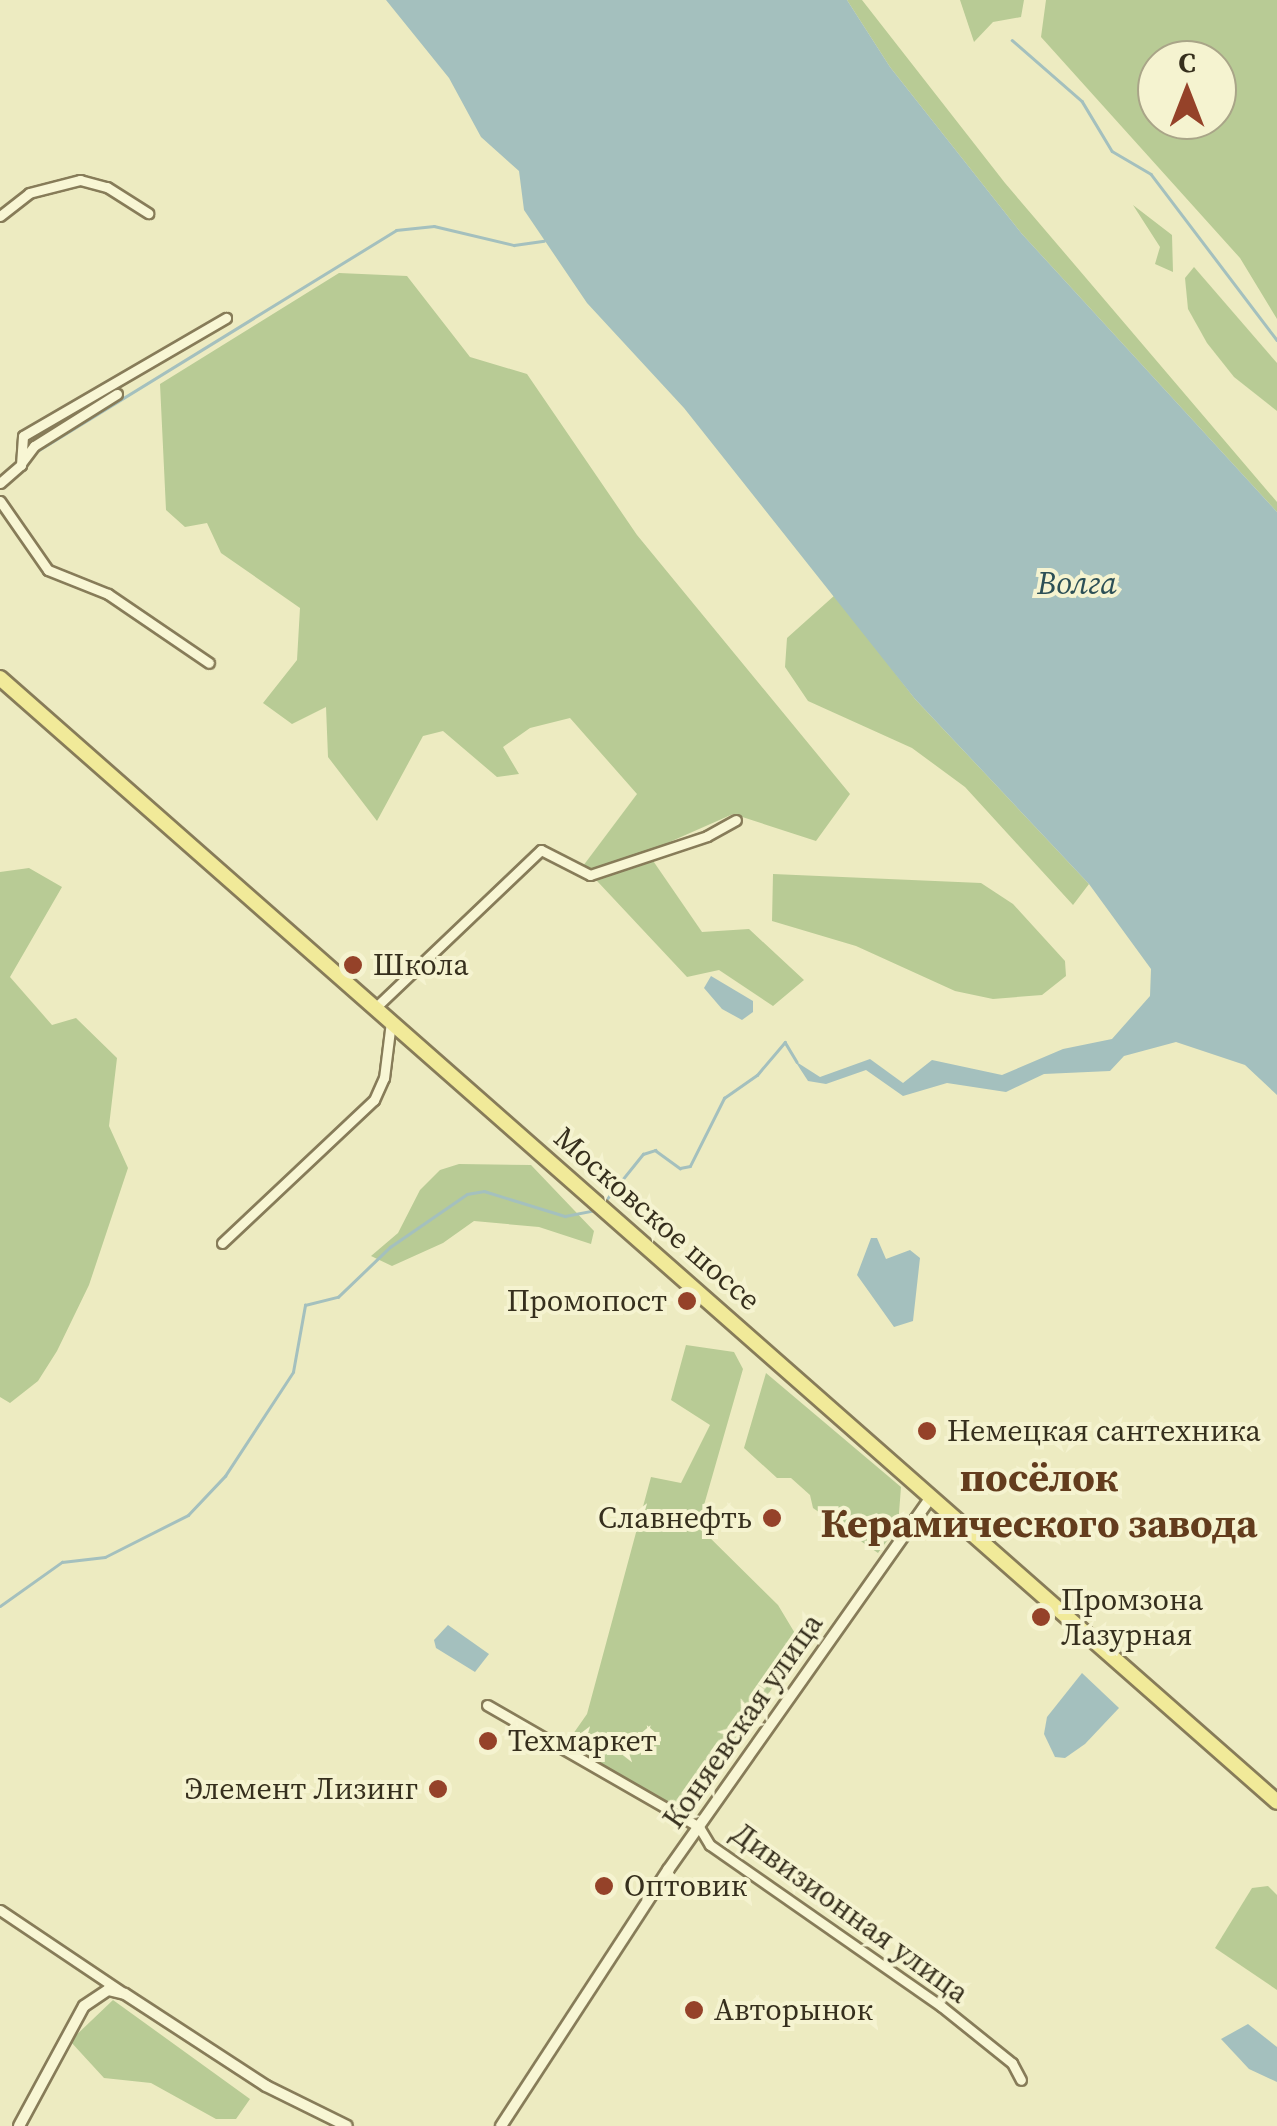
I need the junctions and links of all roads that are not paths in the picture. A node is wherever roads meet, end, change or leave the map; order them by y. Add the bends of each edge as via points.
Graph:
1 (148, 214) dead end
2 (0, 216) edge
3 (226, 318) dead end
4 (118, 394) dead end
5 (21, 464) junction
6 (0, 483) edge
7 (0, 501) edge
8 (209, 663) dead end
9 (0, 678) edge
10 (736, 820) dead end
11 (375, 1008) junction
12 (391, 1022) junction
13 (222, 1243) dead end
14 (931, 1497) junction
15 (487, 1705) dead end
16 (1277, 1802) edge
17 (700, 1827) junction
18 (0, 1910) edge
19 (125, 1994) junction
20 (1021, 2080) dead end
21 (20, 2126) edge
22 (348, 2126) edge
23 (501, 2126) edge

1 - 2 street via 107,187 80,180 29,193
3 - 5 street via 23,436
4 - 5 street via 34,446
5 - 6 street
7 - 8 street via 48,570 108,594
9 - 11 main road, Московское шоссе
10 - 11 street via 590,875 541,850
11 - 12 main road, Московское шоссе
12 - 13 street via 384,1078 374,1100
12 - 14 main road, Московское шоссе
14 - 16 main road, Московское шоссе
14 - 17 street, Коняевская улица
15 - 17 street, Дивизионная улица
17 - 20 street, Дивизионная улица via 710,1845 1012,2063
17 - 23 street, Коняевская улица
18 - 19 street
19 - 21 street via 101,1991 84,2006
19 - 22 street via 266,2086

